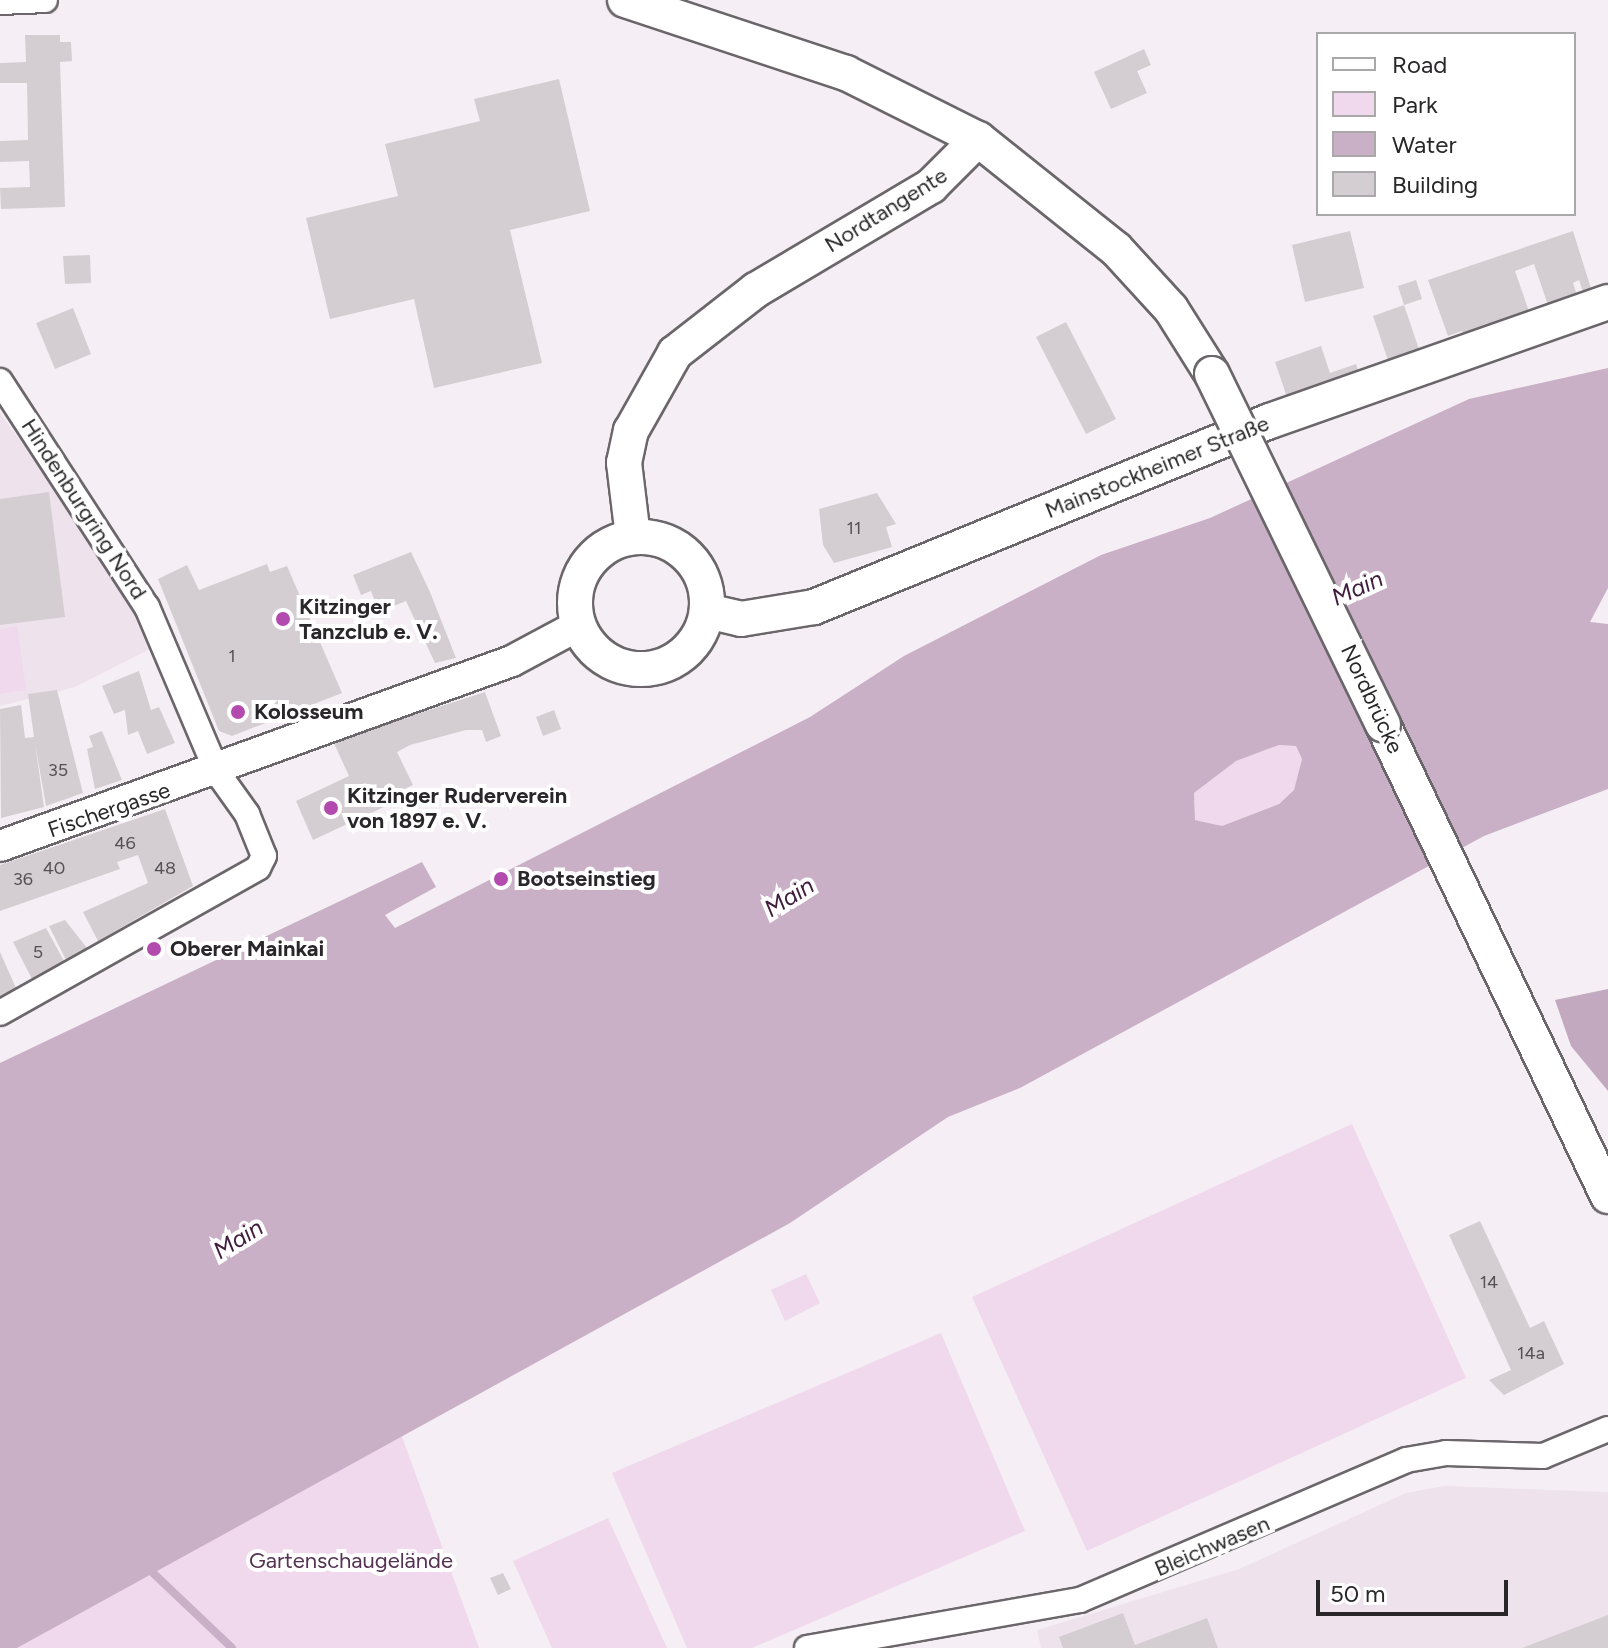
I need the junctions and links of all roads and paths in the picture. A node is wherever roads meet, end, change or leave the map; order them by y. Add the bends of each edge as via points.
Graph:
1 (45, 0) edge
2 (625, 0) edge
3 (0, 2) edge
4 (978, 139) junction
5 (1608, 302) edge
6 (0, 381) edge
7 (633, 537) junction
8 (707, 611) junction
9 (579, 625) junction
10 (217, 772) junction
11 (0, 846) edge
12 (0, 1013) edge
13 (1598, 1150) edge
14 (1608, 1196) edge
15 (1608, 1429) edge
16 (807, 1648) edge

1 - 3 street
2 - 4 main road via 846,73
4 - 7 main road, Nordtangente via 931,186 756,290 675,353 631,431 624,463
4 - 13 main road, Nordbrücke, bridge via 1116,249 1171,309 1212,374 1530,1026
5 - 8 main road, Mainstockheimer Straße via 1270,421 814,607 741,619
6 - 10 street, Hindenburgring Nord via 147,607
7 - 8 main road via 663,540 687,554 703,578
7 - 9 main road via 607,546 585,567 575,599
8 - 9 main road via 685,652 644,669 602,656
9 - 10 street via 512,661 385,702
10 - 11 street, Fischergasse
10 - 12 street via 247,814 262,863
13 - 14 main road
15 - 16 street, Bleichwasen via 1543,1456 1446,1453 1406,1460 1080,1600

